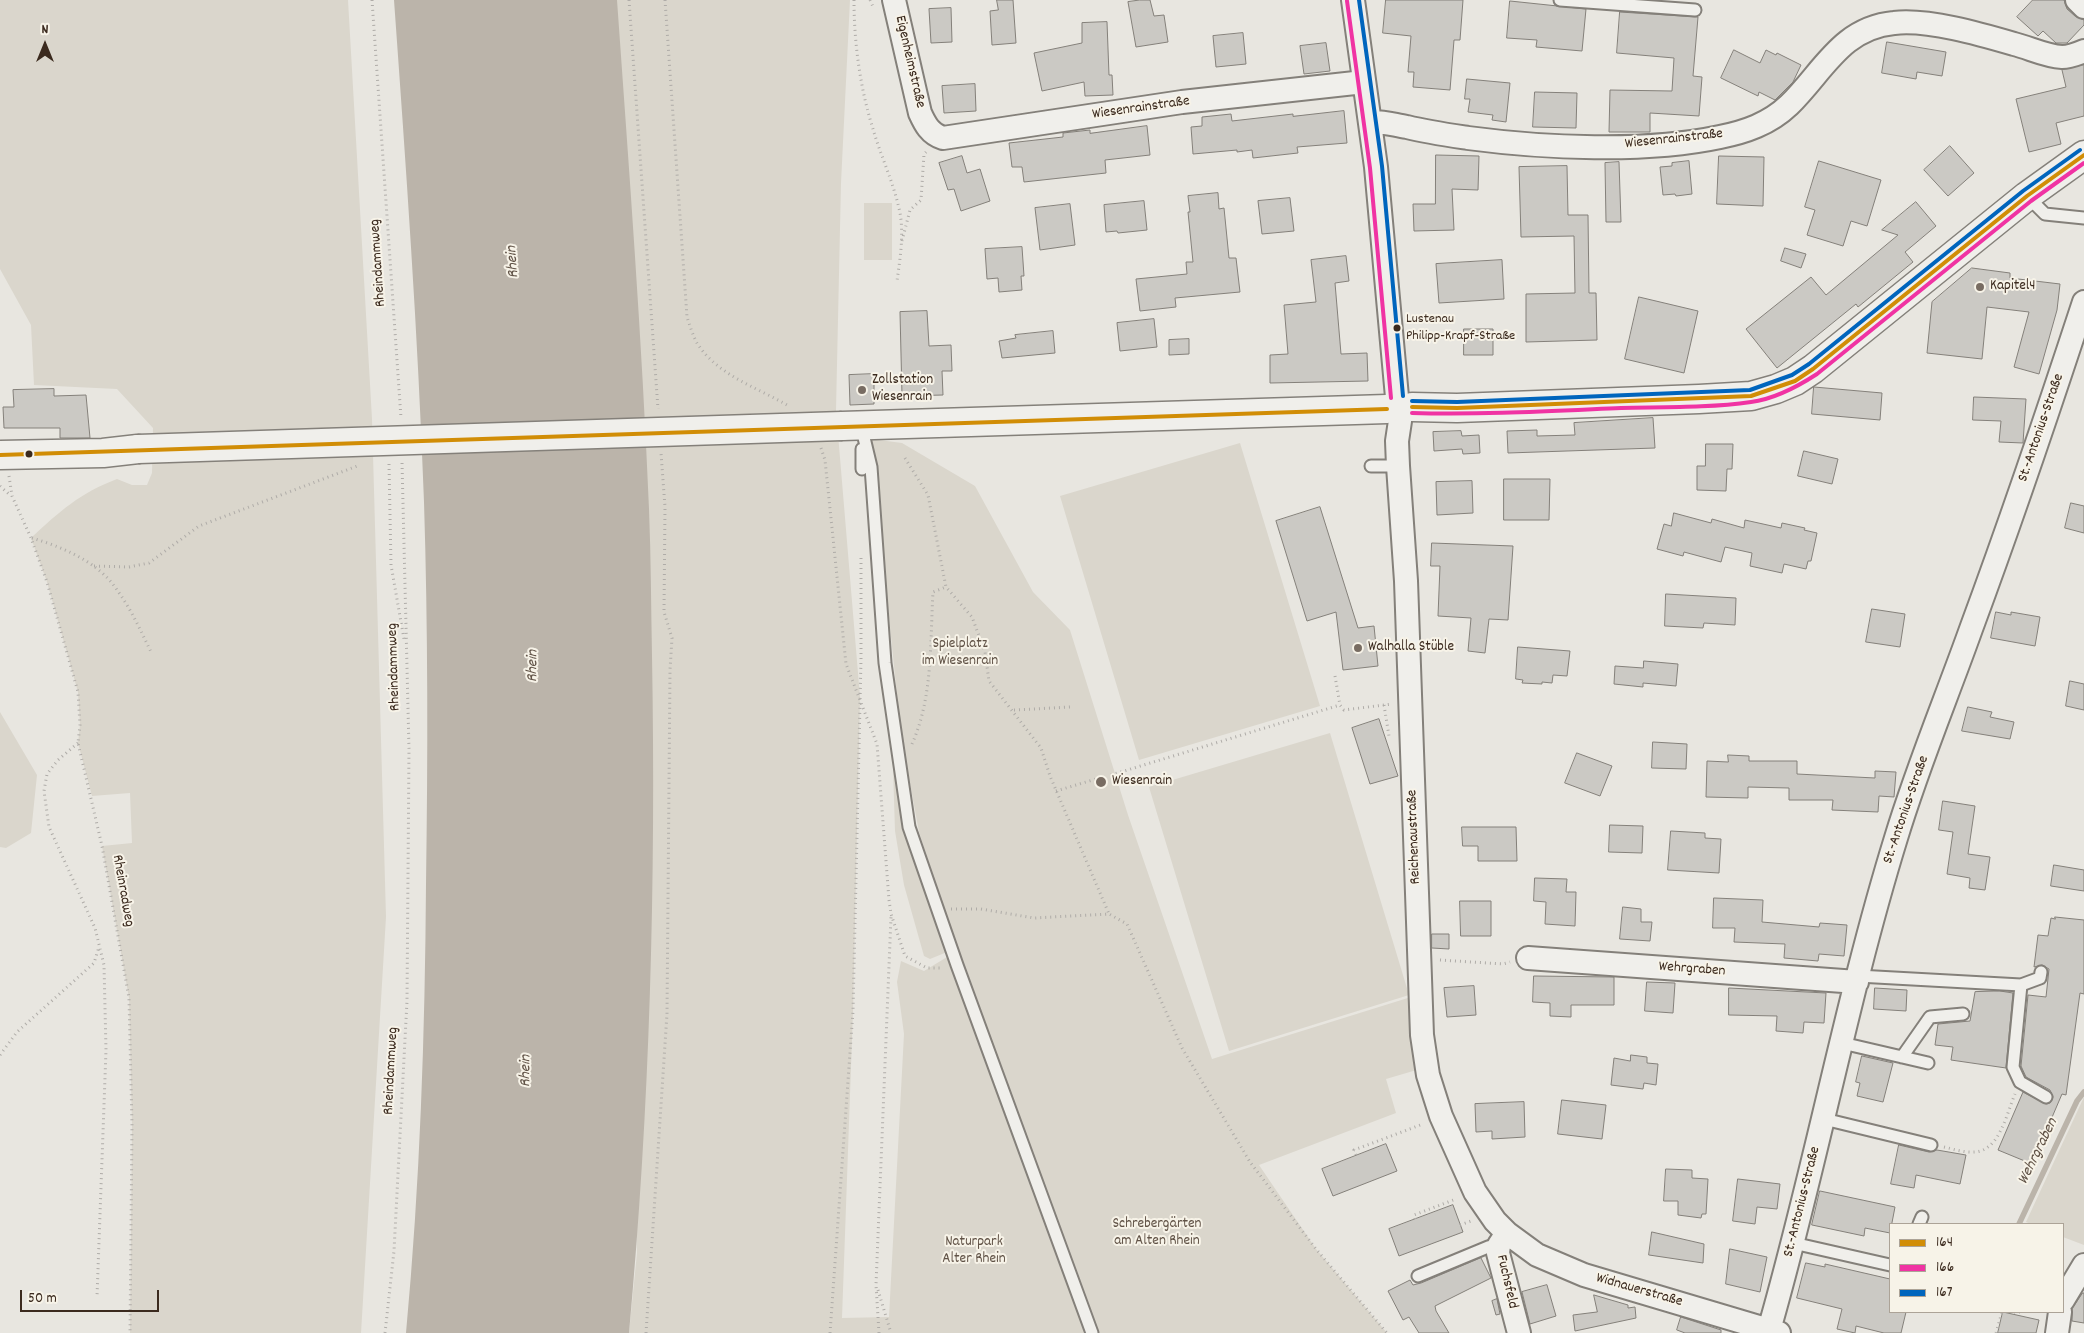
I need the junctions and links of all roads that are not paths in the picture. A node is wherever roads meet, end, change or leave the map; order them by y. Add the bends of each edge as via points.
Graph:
1 (894, 0) edge
2 (1353, 0) edge
3 (1560, 0) edge
4 (2077, 0) edge
5 (2084, 6) edge
6 (1695, 10) dead end
7 (2084, 51) edge
8 (1364, 82) junction
9 (1370, 122) junction
10 (924, 124) joint
11 (2084, 155) edge
12 (2027, 196) junction
13 (2084, 218) edge
14 (2084, 302) edge
15 (1399, 408) junction
16 (852, 425) junction
17 (4, 463) edge
18 (1371, 466) dead end
19 (1398, 466) junction
20 (862, 468) dead end
21 (1528, 958) road end
22 (2041, 972) dead end
23 (1858, 979) junction
24 (2021, 985) junction
25 (1963, 1014) dead end
26 (1842, 1043) junction
27 (1902, 1057) junction
28 (1928, 1064) dead end
29 (2046, 1097) dead end
30 (1824, 1119) junction
31 (1930, 1145) road end
32 (1503, 1239) junction
33 (1794, 1243) junction
34 (1889, 1265) edge
35 (2084, 1265) edge
36 (1418, 1276) dead end
37 (2064, 1298) edge
38 (2060, 1313) edge
39 (1774, 1332) edge
40 (1092, 1333) edge
41 (1518, 1333) edge
42 (2057, 1333) edge

1 - 10 street, Eigenheimstraße
2 - 8 street, Reichenaustraße
3 - 6 lane
4 - 5 street
7 - 9 street, Wiesenrainstraße via 2064,57 2050,55 1966,31 1914,23 1871,27 1850,38 1834,52 1788,106 1765,123 1745,132 1688,142 1553,145 1496,141 1387,122
8 - 9 street, Reichenaustraße
8 - 10 street, Wiesenrainstraße via 1182,102 943,138
9 - 15 street, Reichenaustraße
11 - 12 street
12 - 13 lane via 2045,214
12 - 15 street via 1819,364 1795,381 1776,389 1751,396 1699,400
14 - 23 street, St.-Antonius-Straße via 1982,601 1896,835
15 - 16 street
15 - 19 street, Reichenaustraße
16 - 17 street, bridge via 138,449
16 - 20 lane
16 - 40 lane via 870,467 885,663 909,827
18 - 19 lane
19 - 32 street, Reichenaustraße via 1406,581 1422,1035 1428,1075 1441,1116 1475,1192
21 - 23 street, Wehrgraben
22 - 24 lane via 2040,978
23 - 24 lane
23 - 26 street, St.-Antonius-Straße
24 - 29 lane via 2012,1066 2020,1082
25 - 27 lane via 1930,1017
26 - 27 lane
26 - 30 street, St.-Antonius-Straße
27 - 28 lane
30 - 31 lane
30 - 33 street, St.-Antonius-Straße
32 - 36 lane
32 - 39 street, Widnauerstraße via 1584,1275
32 - 41 street, Fuchsfeld via 1498,1253
33 - 34 lane
33 - 39 street, St.-Antonius-Straße
35 - 37 street
38 - 42 street

